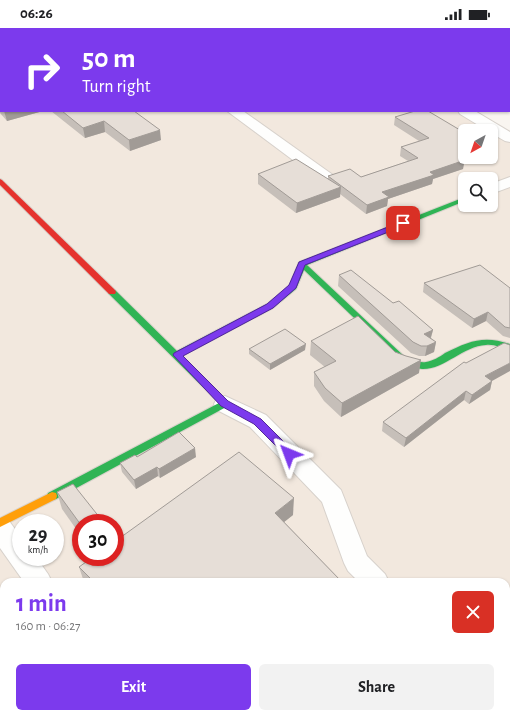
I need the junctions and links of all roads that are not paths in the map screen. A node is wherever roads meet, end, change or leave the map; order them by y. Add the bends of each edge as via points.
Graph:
1 (235, 112) edge
2 (467, 112) edge
3 (510, 138) edge
4 (327, 178) edge
5 (0, 181) edge
6 (510, 182) edge
7 (498, 186) edge
8 (458, 202) edge
9 (302, 264) junction
10 (510, 347) edge
11 (177, 355) junction
12 (225, 404) junction
13 (0, 523) edge
14 (0, 528) edge
15 (12, 545) edge
16 (27, 566) edge
17 (36, 578) edge
18 (372, 578) edge

1 - 4 street
2 - 3 street
5 - 11 street
6 - 7 street
8 - 9 street
9 - 10 street via 402,359 414,365 428,366 475,343 488,340
9 - 11 street via 293,287 270,306
11 - 12 street
12 - 13 street
12 - 18 street via 258,421 332,497 357,563
14 - 15 street
16 - 17 street

